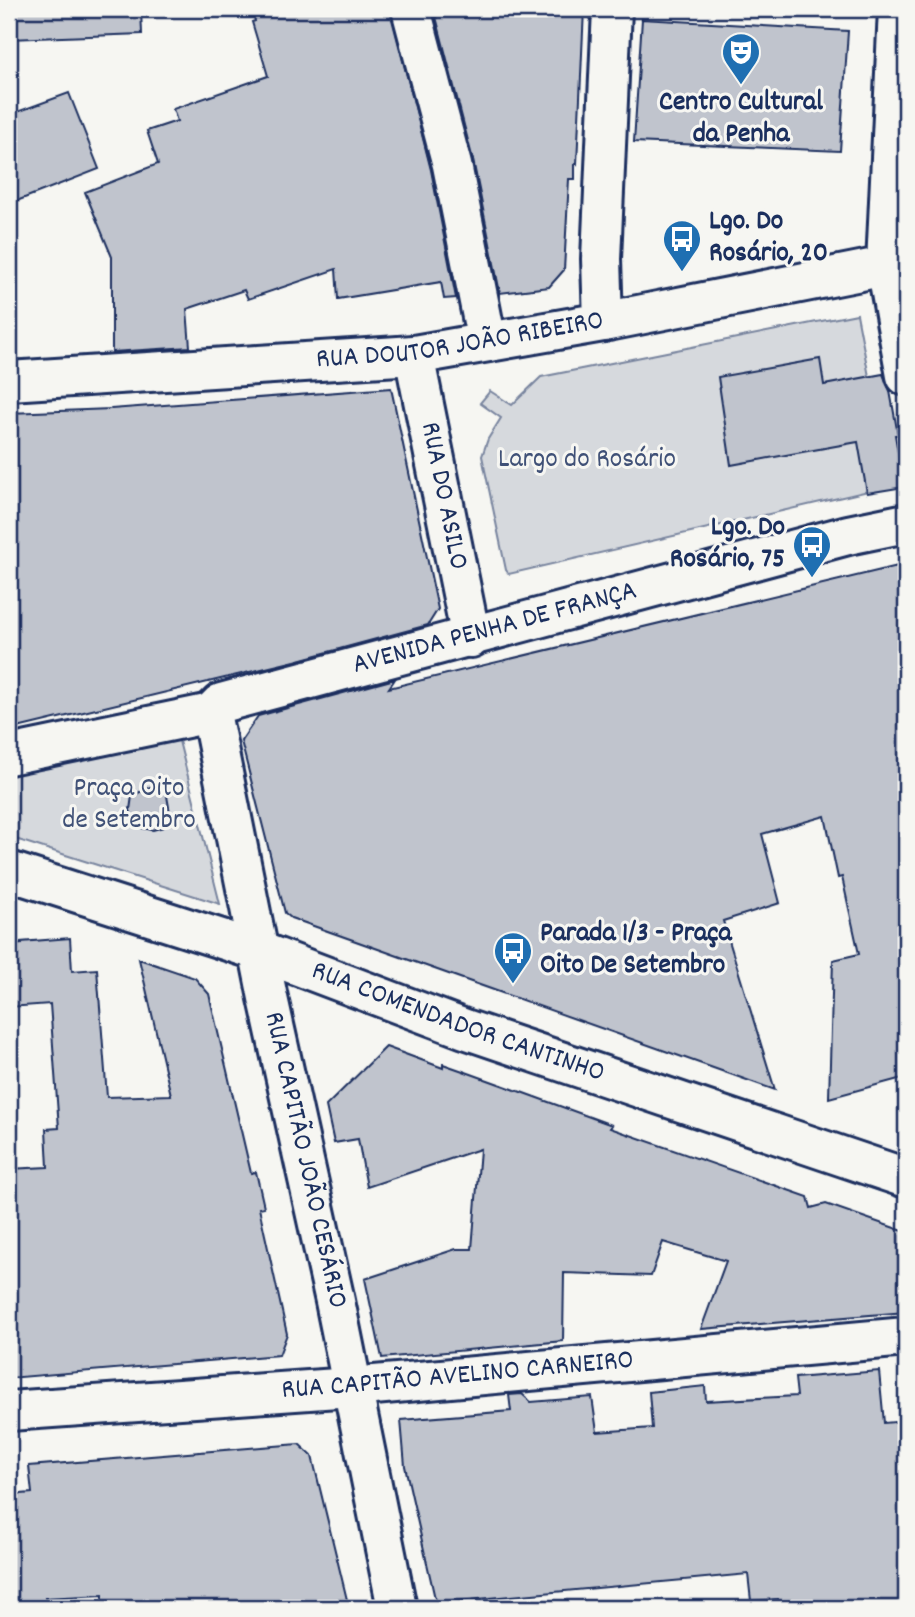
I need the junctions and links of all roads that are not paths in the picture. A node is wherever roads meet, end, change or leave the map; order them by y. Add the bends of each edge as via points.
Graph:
1 (411, 9) edge
2 (612, 9) edge
3 (898, 9) edge
4 (896, 263) edge
5 (603, 322) junction
6 (486, 342) junction
7 (414, 355) junction
8 (906, 376) edge
9 (9, 380) edge
10 (906, 523) edge
11 (471, 638) junction
12 (211, 713) junction
13 (9, 755) edge
14 (9, 871) edge
15 (259, 951) junction
16 (906, 1178) edge
17 (906, 1337) edge
18 (352, 1387) junction
19 (9, 1411) edge
20 (397, 1608) edge

1 - 6 street via 452,165
2 - 5 street via 601,259
3 - 4 street
4 - 5 street, RUA DOUTOR JOÃO RIBEIRO
4 - 8 street
5 - 6 street, RUA DOUTOR JOÃO RIBEIRO
6 - 7 street, RUA DOUTOR JOÃO RIBEIRO
7 - 9 street, RUA DOUTOR JOÃO RIBEIRO
7 - 11 street, RUA DO ASILO
10 - 11 street, AVENIDA PENHA DE FRANÇA
11 - 12 street, AVENIDA PENHA DE FRANÇA via 221,703
12 - 13 street, AVENIDA PENHA DE FRANÇA
12 - 15 street, RUA CAPITÃO JOÃO CESÁRIO
14 - 15 street, RUA COMENDADOR CANTINHO
15 - 16 street, RUA COMENDADOR CANTINHO via 465,1028
15 - 18 street, RUA CAPITÃO JOÃO CESÁRIO
17 - 18 street, RUA CAPITÃO AVELINO CARNEIRO
18 - 19 street, RUA CAPITÃO AVELINO CARNEIRO
18 - 20 street, RUA CAPITÃO JOÃO CESÁRIO

